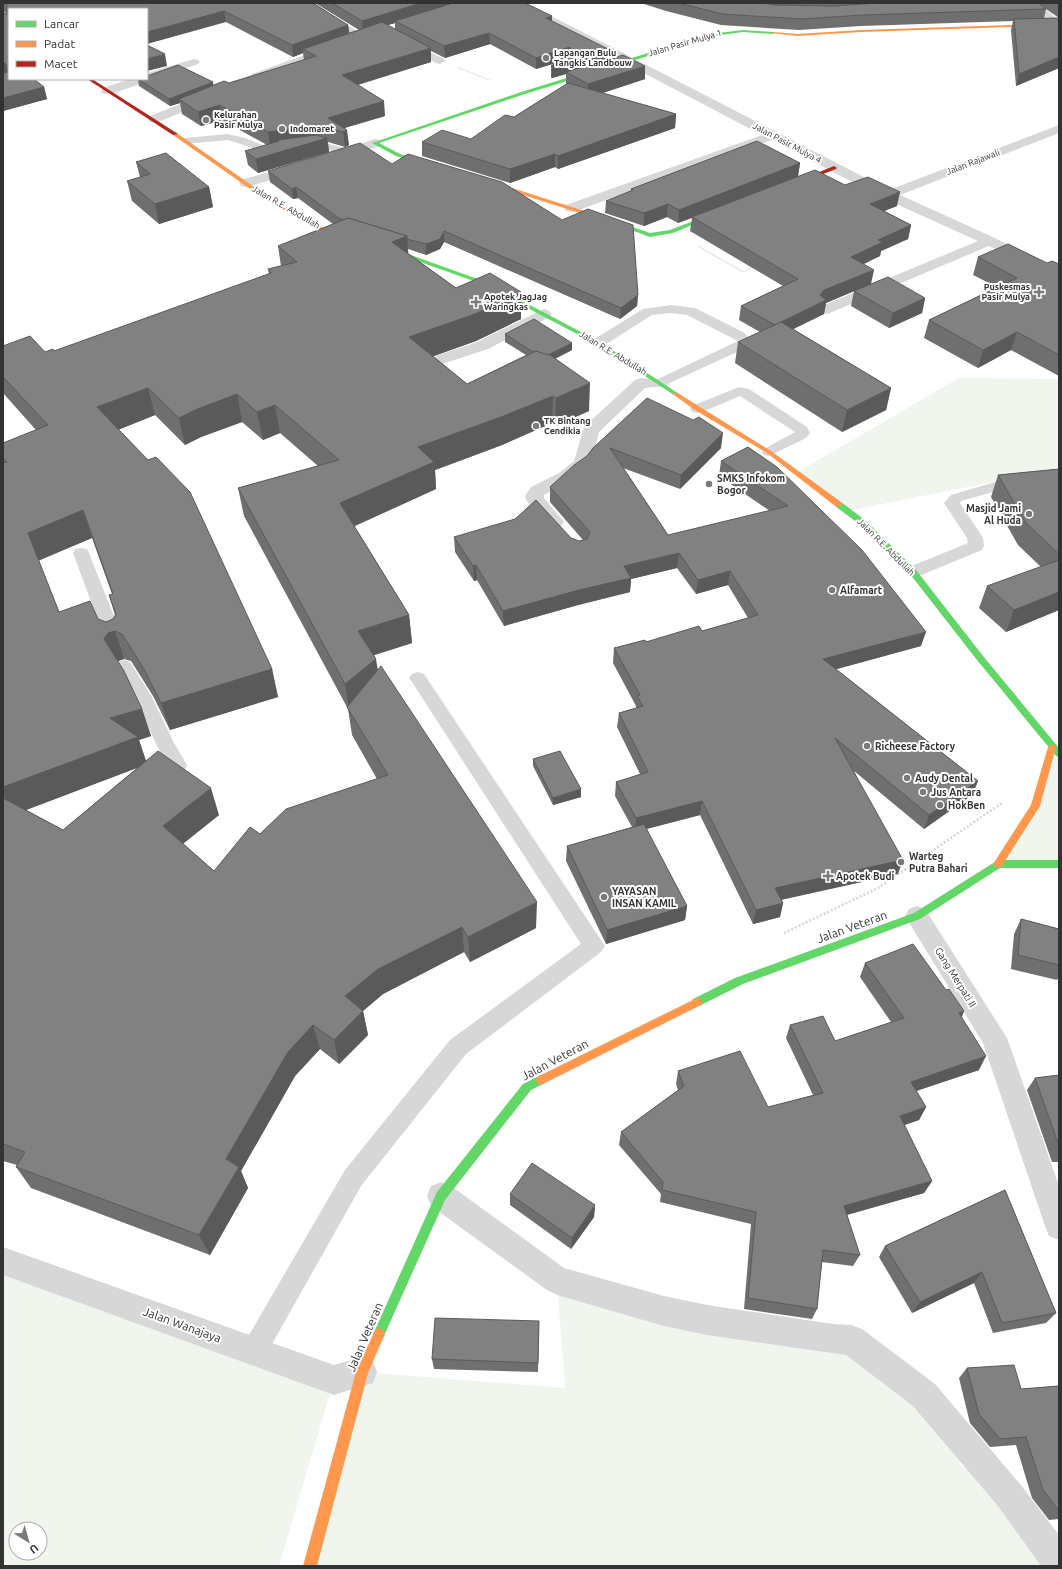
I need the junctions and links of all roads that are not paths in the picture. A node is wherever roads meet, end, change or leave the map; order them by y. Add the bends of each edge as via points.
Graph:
1 (304, 3) edge
2 (518, 3) edge
3 (1032, 7) edge
4 (1059, 9) edge
5 (1058, 25) edge
6 (376, 34) edge
7 (362, 38) junction
8 (402, 41) edge
9 (628, 60) junction
10 (440, 61) road end
11 (194, 62) dead end
12 (148, 77) edge
13 (90, 80) edge
14 (139, 80) edge
15 (249, 80) edge
16 (107, 91) junction
17 (220, 92) edge
18 (154, 119) junction
19 (1059, 130) edge
20 (772, 136) junction
21 (186, 141) junction
22 (375, 143) junction
23 (347, 152) junction
24 (324, 159) edge
25 (309, 164) edge
26 (834, 168) junction
27 (443, 169) edge
28 (481, 180) edge
29 (246, 183) junction
30 (783, 188) edge
31 (888, 195) junction
32 (571, 208) junction
33 (724, 211) edge
34 (356, 238) edge
35 (990, 241) junction
36 (371, 243) edge
37 (1059, 277) edge
38 (827, 309) edge
39 (544, 314) junction
40 (598, 343) junction
41 (442, 359) dead end
42 (661, 383) junction
43 (697, 408) junction
44 (769, 452) junction
45 (1002, 485) edge
46 (564, 532) edge
47 (81, 553) dead end
48 (913, 572) junction
49 (115, 642) edge
50 (124, 666) edge
51 (418, 678) dead end
52 (1057, 748) edge
53 (178, 764) edge
54 (998, 864) junction
55 (1059, 864) edge
56 (917, 916) junction
57 (441, 1196) junction
58 (1059, 1226) edge
59 (3, 1261) edge
60 (254, 1351) junction
61 (362, 1372) junction
62 (1059, 1563) edge
63 (310, 1566) edge

1 - 7 street
2 - 9 street, Jalan Pasir Mulya 4
3 - 4 street
3 - 5 street
5 - 9 main road, Jalan Pasir Mulya 1 via 797,35 731,32 712,35
6 - 7 street
7 - 15 street
8 - 10 lane
9 - 20 street, Jalan Pasir Mulya 4
9 - 22 main road, Jalan Pasir Mulya 1
11 - 12 street
13 - 16 main road, Jalan R.E. Abdullah
14 - 16 street
16 - 18 main road, Jalan R.E. Abdullah
17 - 18 street
18 - 21 main road, Jalan R.E. Abdullah
19 - 31 street, Jalan Rajawali
20 - 26 street, Jalan Pasir Mulya 4
20 - 32 street
21 - 23 lane via 227,137 269,151 318,144
21 - 29 main road, Jalan R.E. Abdullah
22 - 23 street, Jalan Pasir Mulya 1
22 - 27 main road via 398,156
23 - 24 street, Jalan Pasir Mulya 1
25 - 29 street
26 - 30 main road
26 - 31 street, Jalan Pasir Mulya 4
28 - 32 main road
29 - 34 main road, Jalan R.E. Abdullah via 318,228
31 - 35 street, Jalan Pasir Mulya 4
32 - 33 main road via 650,234 671,232
35 - 37 street, Jalan Pasir Mulya 4
35 - 38 street
36 - 39 main road, Jalan R.E. Abdullah via 484,283
39 - 40 main road, Jalan R.E. Abdullah
39 - 41 street via 493,342
40 - 42 main road, Jalan R.E. Abdullah
40 - 42 lane via 648,312 671,309 690,311 747,342
42 - 43 main road, Jalan R.E. Abdullah
42 - 46 street via 640,383 591,430 582,463 565,476 537,491 534,500
43 - 44 main road, Jalan R.E. Abdullah
43 - 44 lane via 739,390 802,430 801,435
44 - 48 main road, Jalan R.E. Abdullah via 862,522
45 - 48 lane via 956,498 952,503 975,538 976,546
47 - 49 lane
48 - 52 main road, Jalan R.E. Abdullah
50 - 53 lane
51 - 60 lane via 594,946 458,1047 353,1178
52 - 54 main road via 1035,806
54 - 55 main road
54 - 56 main road, Jalan Veteran
56 - 57 main road, Jalan Veteran via 739,981 527,1087
56 - 58 street, Gang Merpati II via 994,1038
57 - 61 main road, Jalan Veteran
57 - 62 street via 557,1280 664,1311 698,1318 851,1340 924,1395 1009,1495
59 - 60 street, Jalan Wanajaya
60 - 61 street, Jalan Wanajaya via 334,1380
61 - 63 main road, Jalan Veteran

